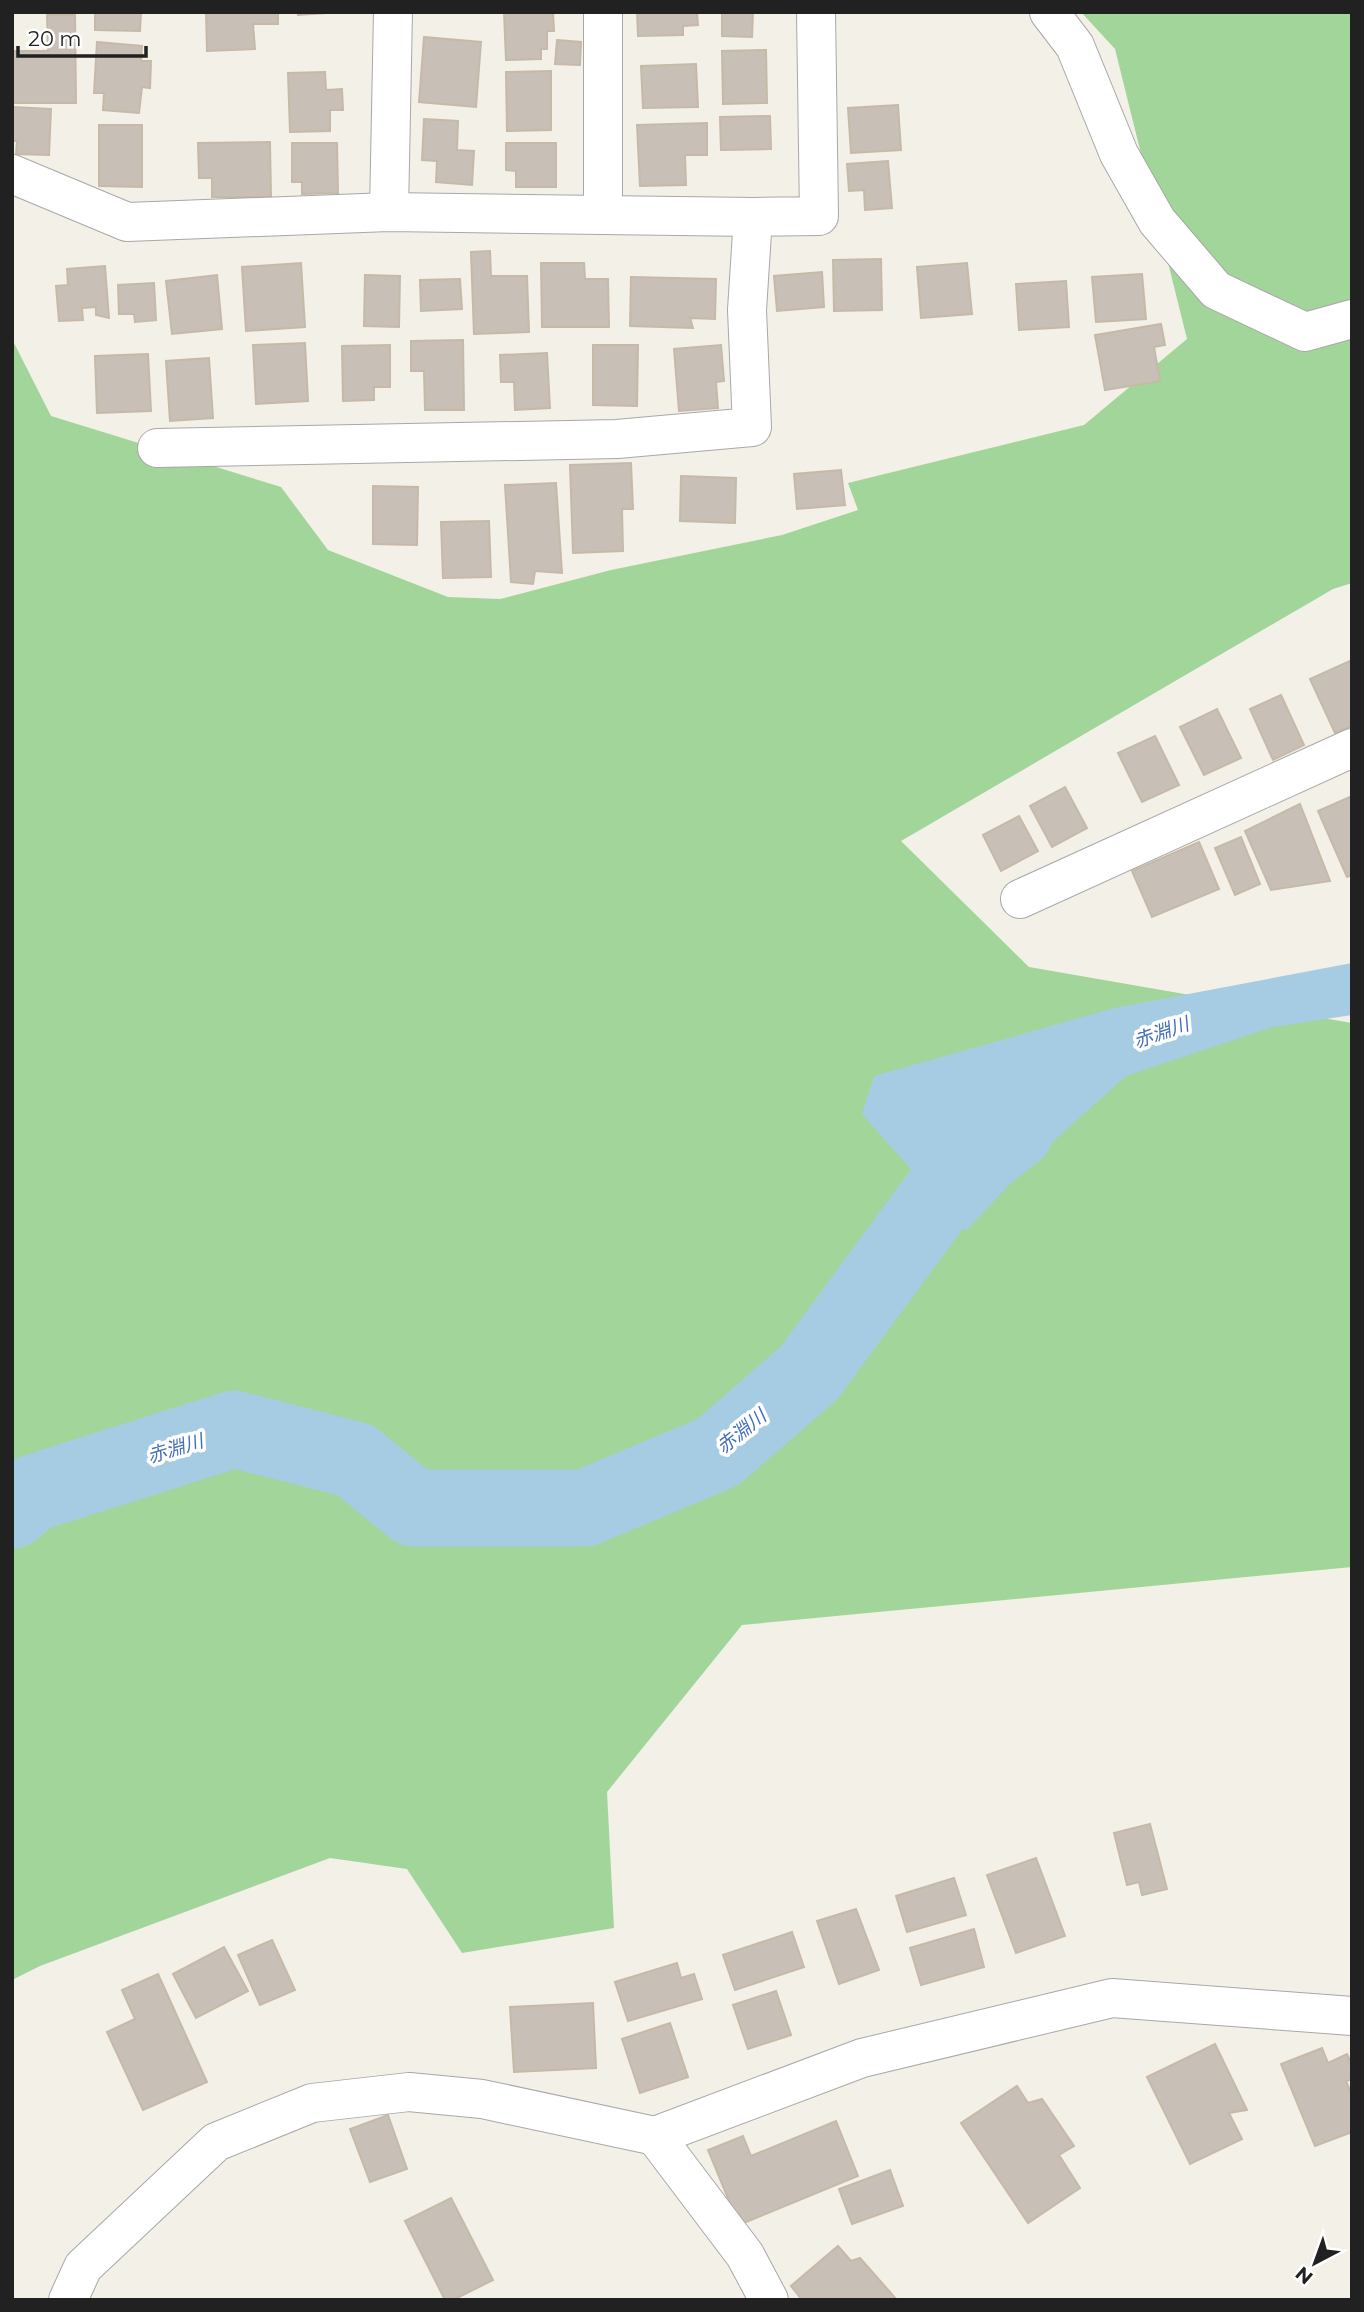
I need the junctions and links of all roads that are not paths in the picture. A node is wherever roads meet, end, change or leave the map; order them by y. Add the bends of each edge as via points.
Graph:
1 (393, 12) edge
2 (603, 12) edge
3 (816, 12) edge
4 (1049, 12) edge
5 (12, 174) edge
6 (389, 212) junction
7 (603, 215) junction
8 (753, 217) junction
9 (1352, 319) edge
10 (156, 448) dead end
11 (1352, 748) edge
12 (1020, 899) dead end
13 (1352, 2016) edge
14 (655, 2136) junction
15 (68, 2300) edge
16 (769, 2300) edge

1 - 6 street
2 - 7 street
3 - 8 street via 818,216
4 - 9 street via 1075,46 1119,154 1157,221 1216,290 1305,332
5 - 6 street via 127,222
6 - 7 street
7 - 8 street
8 - 10 street via 747,310 752,427 617,439
11 - 12 street
13 - 14 street via 1112,1998 862,2058
14 - 15 street via 482,2099 409,2092 312,2103 216,2142 83,2267
14 - 16 street via 745,2255

